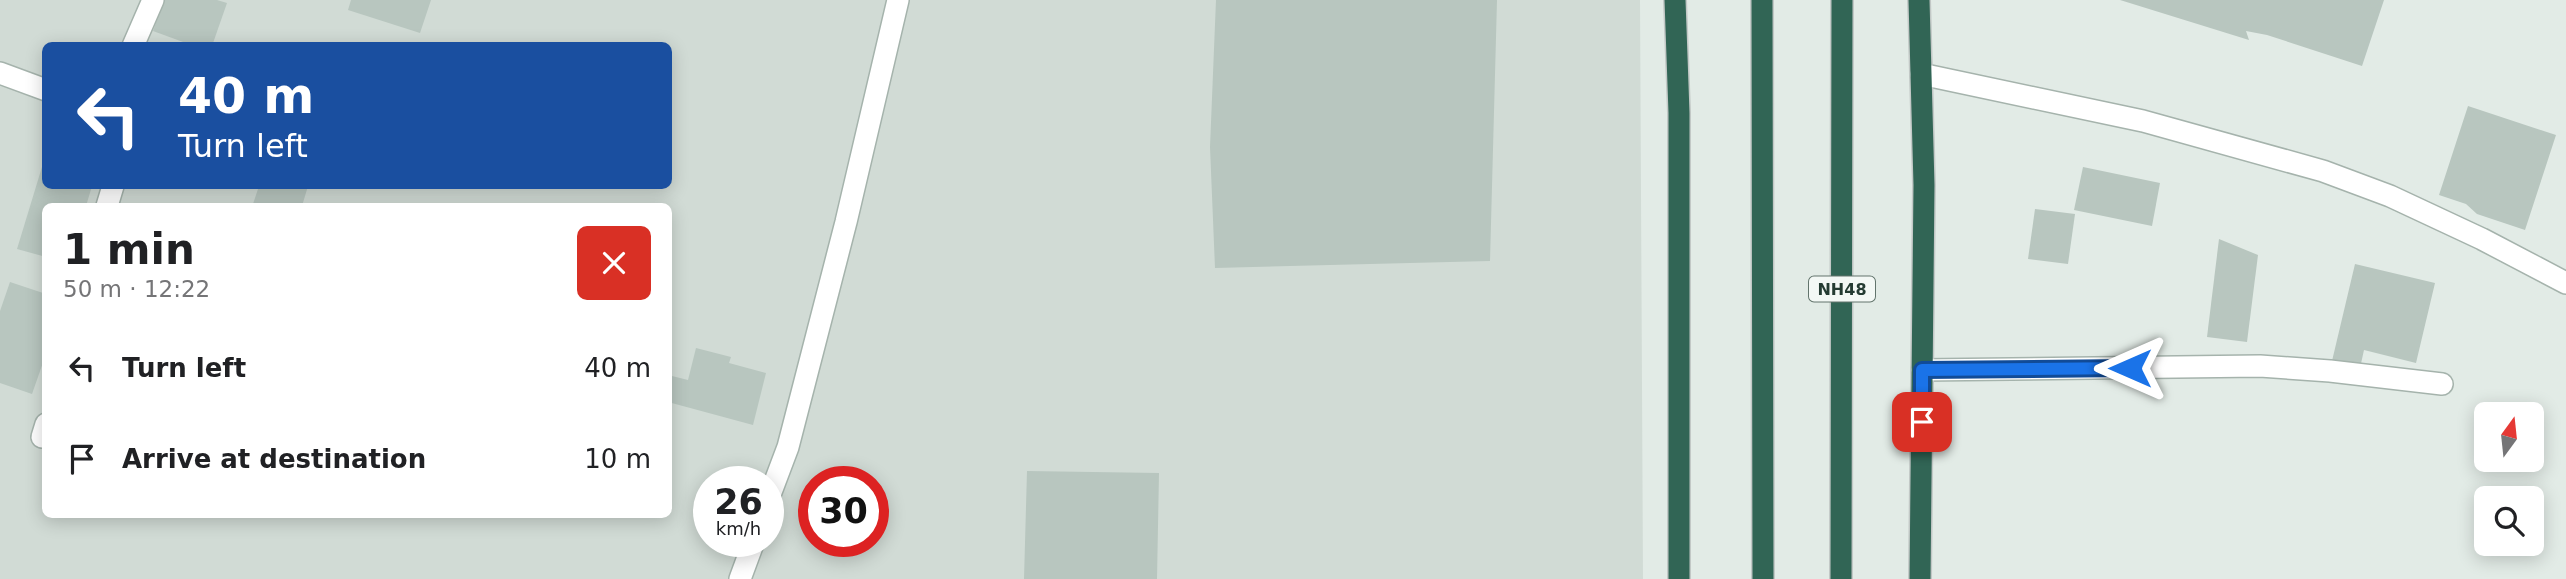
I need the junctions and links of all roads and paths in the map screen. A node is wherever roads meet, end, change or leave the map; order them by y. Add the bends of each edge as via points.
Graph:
1 (153, 0) edge
2 (898, 0) edge
3 (1675, 0) edge
4 (1762, 0) edge
5 (1842, 0) edge
6 (1919, 0) edge
7 (135, 42) edge
8 (0, 73) edge
9 (1921, 74) junction
10 (42, 89) edge
11 (2566, 283) edge
12 (1922, 370) junction
13 (2442, 384) dead end
14 (781, 466) edge
15 (748, 557) edge
16 (740, 579) edge
17 (1679, 579) edge
18 (1763, 579) edge
19 (1842, 579) edge
20 (1920, 579) edge

1 - 7 street
2 - 14 street
3 - 17 highway
4 - 18 highway
5 - 19 highway, NH48
6 - 9 highway
8 - 10 street
9 - 11 street via 2143,121 2323,172 2390,196
9 - 12 highway
12 - 13 street via 2260,366
12 - 20 highway
15 - 16 street

